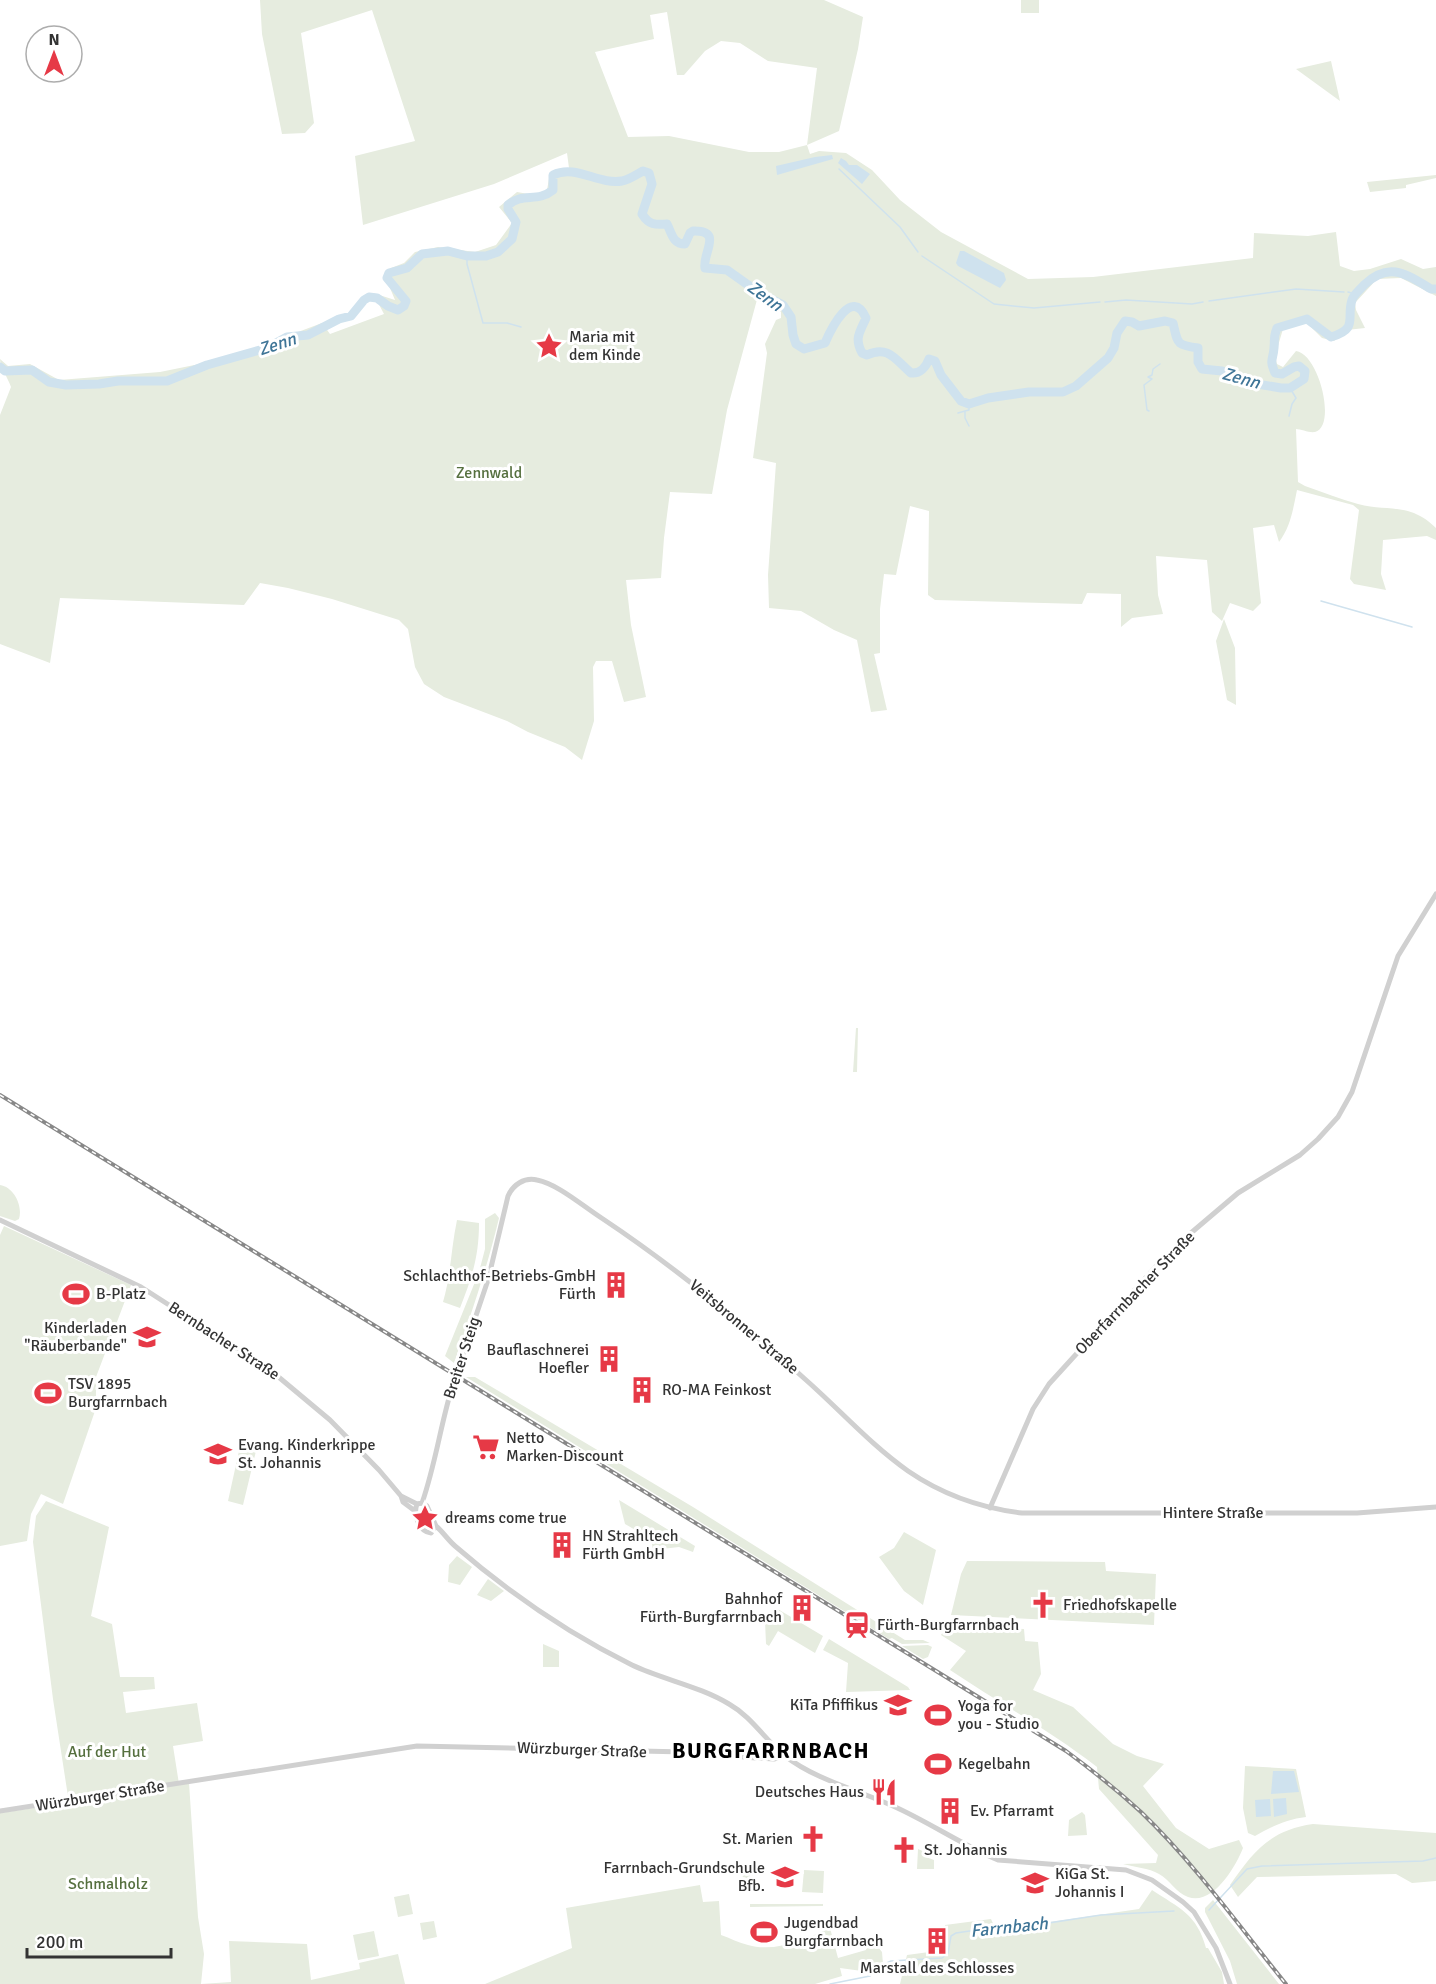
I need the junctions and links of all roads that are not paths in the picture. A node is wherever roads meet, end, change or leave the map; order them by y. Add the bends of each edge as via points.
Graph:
1 (1436, 894) edge
2 (503, 1213) joint
3 (0, 1220) edge
4 (401, 1496) junction
5 (422, 1504) junction
6 (1436, 1507) edge
7 (990, 1508) junction
8 (415, 1511) junction
9 (436, 1526) junction
10 (432, 1532) junction
11 (453, 1544) junction
12 (784, 1756) junction
13 (0, 1810) edge
14 (1230, 1984) edge

1 - 7 street, Oberfarrnbacher Straße via 1398,956 1352,1092 1338,1117 1300,1155 1238,1193 1161,1261 1049,1384 1033,1409
2 - 5 street, Breiter Steig, bridge via 488,1280 442,1419
2 - 7 street, Veitsbronner Straße via 510,1190 519,1182 531,1179 552,1186 711,1298 906,1469 954,1497
3 - 4 street, Bernbacher Straße via 141,1287 269,1369 330,1420
4 - 5 street, Bernbacher Straße
4 - 8 street
5 - 8 street, Breiter Steig
5 - 9 street
6 - 7 street, Hintere Straße via 1357,1514 1022,1513
8 - 10 street via 422,1529
9 - 10 street
9 - 11 street
10 - 11 street
11 - 12 street via 591,1643 641,1669 724,1701 746,1715
12 - 13 street, Würzburger Straße via 774,1759 685,1752 417,1746
12 - 14 street via 913,1815 998,1860 1139,1874 1165,1888 1194,1912 1216,1948

